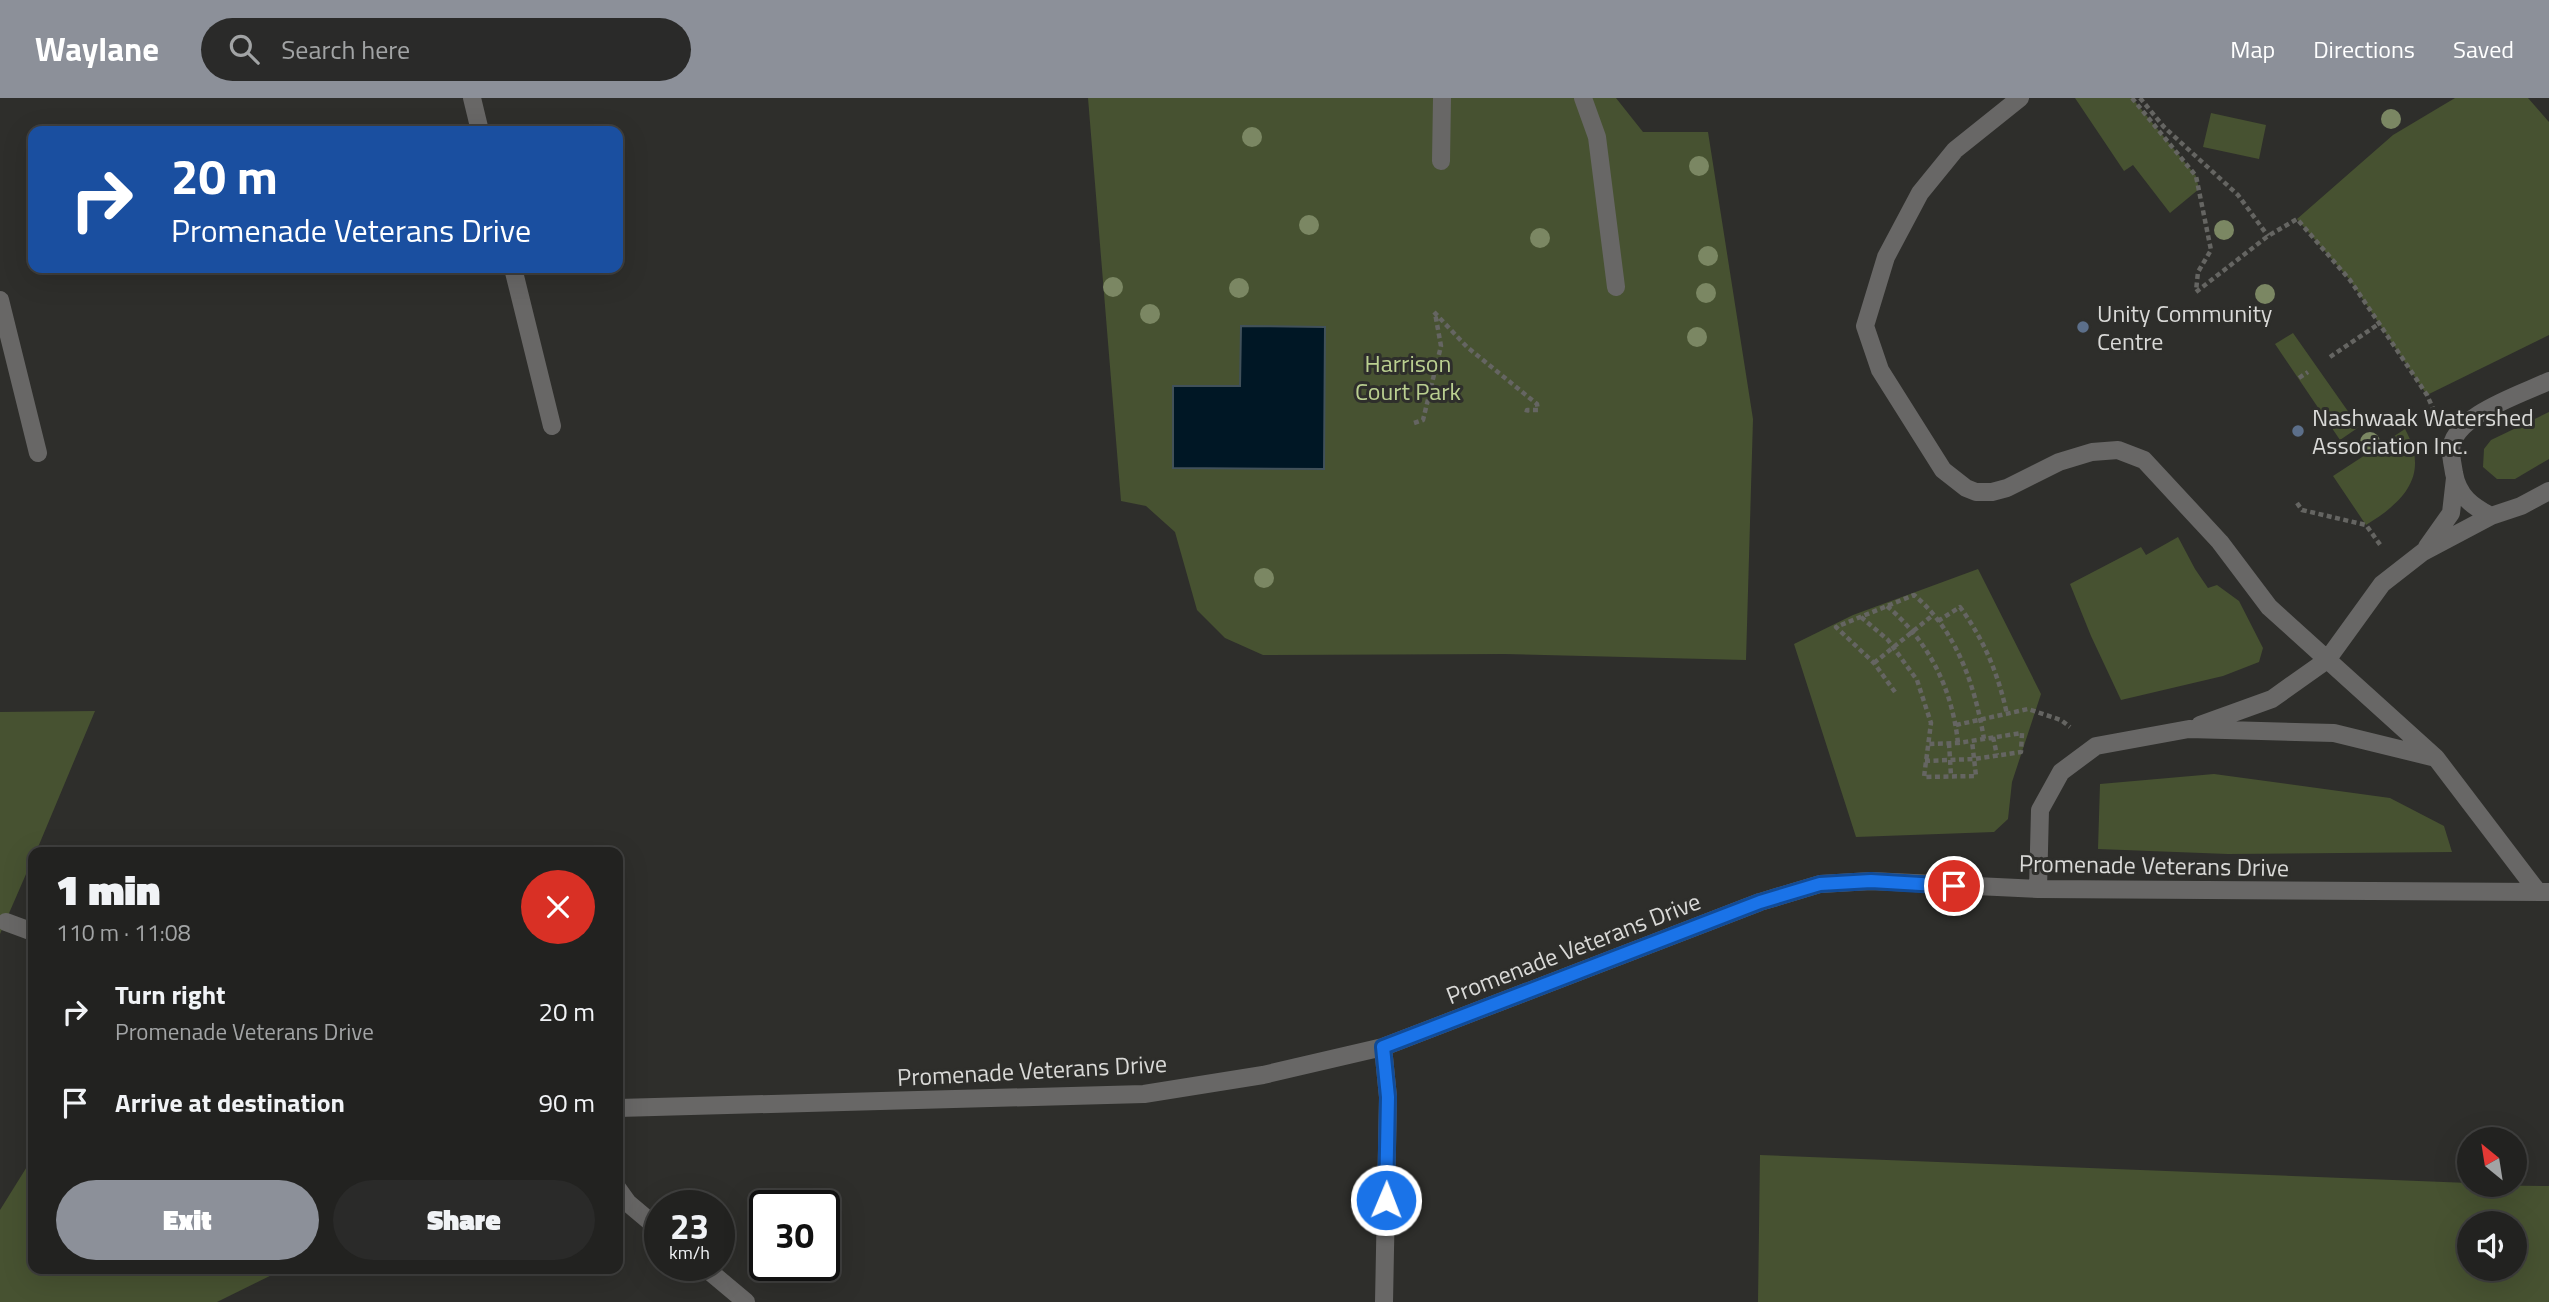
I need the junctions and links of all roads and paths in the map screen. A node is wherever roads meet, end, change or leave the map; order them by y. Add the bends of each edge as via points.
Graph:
1 (472, 98) edge
2 (1442, 98) edge
3 (1583, 98) edge
4 (2020, 98) edge
5 (2132, 98) edge
6 (2140, 98) edge
7 (479, 126) edge
8 (1441, 161) dead end
9 (2268, 236) junction
10 (514, 273) edge
11 (1616, 287) dead end
12 (0, 300) edge
13 (2379, 323) junction
14 (2330, 357) dead end
15 (2308, 372) dead end
16 (2298, 379) dead end
17 (2549, 381) edge
18 (1526, 414) dead end
19 (1414, 423) dead end
20 (552, 426) dead end
21 (2451, 449) junction
22 (38, 453) dead end
23 (2455, 478) junction
24 (2549, 491) edge
25 (2297, 503) dead end
26 (2491, 516) junction
27 (2366, 525) dead end
28 (2423, 552) junction
29 (1887, 606) junction
30 (1933, 615) junction
31 (1861, 617) junction
32 (1938, 621) junction
33 (1913, 632) junction
34 (1894, 647) junction
35 (2327, 660) junction
36 (1874, 663) junction
37 (1895, 692) dead end
38 (2007, 714) junction
39 (1981, 720) junction
40 (1956, 725) junction
41 (2189, 729) junction
42 (1993, 737) junction
43 (1984, 739) junction
44 (1972, 740) junction
45 (1949, 743) junction
46 (1958, 743) junction
47 (1927, 744) junction
48 (2096, 746) junction
49 (1997, 755) junction
50 (2436, 758) junction
51 (1974, 759) junction
52 (1926, 761) junction
53 (1950, 761) junction
54 (1951, 776) junction
55 (2038, 889) junction
56 (2543, 892) edge
57 (6, 922) dead end
58 (28, 930) edge
59 (1383, 1047) junction
60 (623, 1108) edge
61 (623, 1196) edge
62 (644, 1216) edge
63 (721, 1281) edge
64 (746, 1302) edge
65 (1384, 1302) edge

1 - 7 street
2 - 8 street
3 - 11 street via 1597,137
4 - 35 street via 1955,150 1920,193 1886,257 1865,326 1880,370 1943,470 1976,492 2007,488 2092,452 2118,450 2144,460 2220,542 2269,607
5 - 9 path via 2196,176 2211,250 2198,272 2196,292
6 - 9 path via 2164,127 2238,195
9 - 13 path via 2297,219 2350,280
10 - 20 street
12 - 22 street
13 - 14 path
13 - 21 path via 2427,395
15 - 16 path
17 - 21 street via 2473,417 2457,431
18 - 19 path via 1538,410 1537,404 1467,347 1434,312 1441,346 1423,420
21 - 23 street
23 - 26 street via 2469,505
23 - 28 street via 2451,513
24 - 26 street
25 - 27 path via 2302,510
26 - 28 street
28 - 35 street via 2382,584
29 - 30 path via 1913,595
29 - 31 path
29 - 33 path
30 - 32 path
30 - 33 path
31 - 34 path
31 - 36 path via 1836,627
32 - 38 path via 1960,607 1978,631 2001,686
32 - 39 path via 1972,683
33 - 34 path
33 - 40 path via 1946,685
34 - 36 path
34 - 47 path via 1917,680 1931,723
35 - 41 street via 2272,699
35 - 50 street
36 - 37 path
38 - 39 path
38 - 48 path via 2035,710 2061,720
39 - 40 path
39 - 43 path
40 - 46 path
41 - 48 street
41 - 50 street via 2334,733
42 - 43 path
42 - 49 path
42 - 49 path via 2022,733 2021,751
43 - 44 path
44 - 46 path
44 - 51 path
45 - 46 path
45 - 47 path
45 - 53 path
47 - 52 path
48 - 55 street via 2061,772 2040,810
49 - 51 path
50 - 56 street
51 - 53 path
51 - 54 path via 1976,776
52 - 53 path
52 - 54 path via 1924,777
53 - 54 path
55 - 56 street, Promenade Veterans Drive
55 - 59 street, Promenade Veterans Drive via 1871,881 1820,884 1760,902
57 - 58 street
59 - 60 street, Promenade Veterans Drive via 1263,1075 1144,1094
59 - 65 street via 1388,1097
61 - 62 street
63 - 64 street

